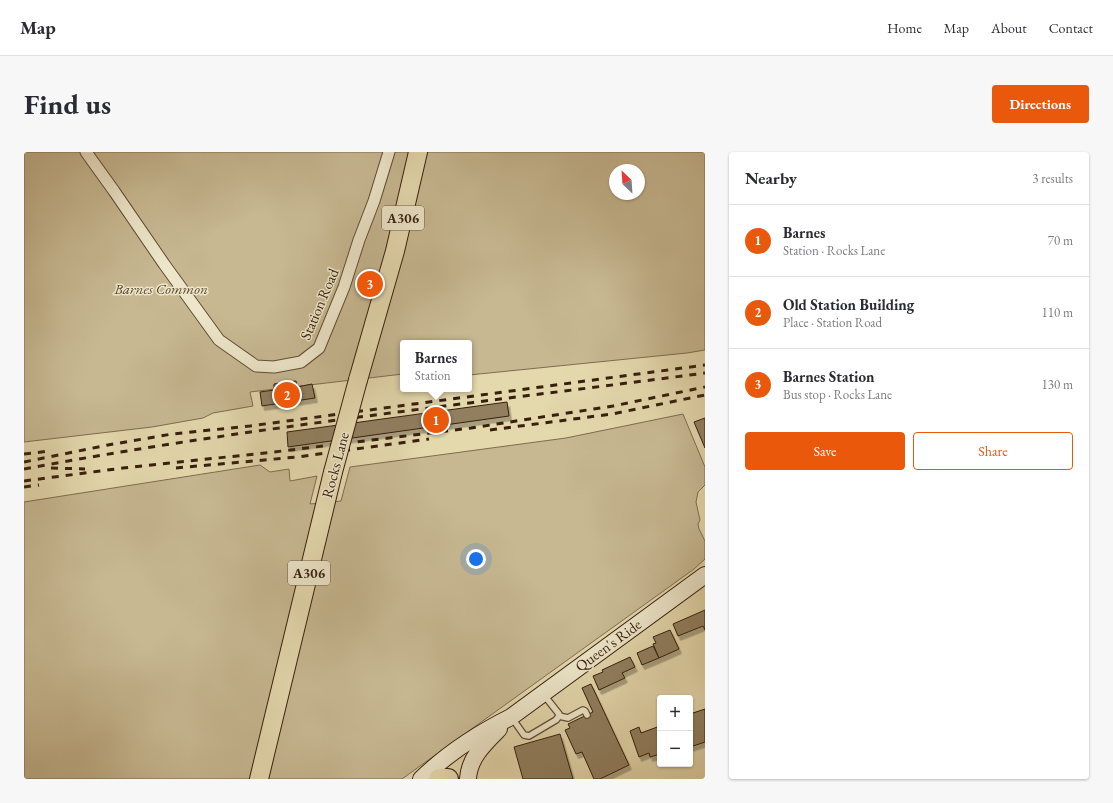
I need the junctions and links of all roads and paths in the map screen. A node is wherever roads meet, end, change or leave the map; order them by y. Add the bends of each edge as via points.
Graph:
1 (86, 152) edge
2 (389, 152) edge
3 (418, 152) edge
4 (705, 575) edge
5 (542, 693) junction
6 (587, 715) dead end
7 (559, 716) junction
8 (511, 717) junction
9 (259, 779) edge
10 (421, 779) edge
11 (439, 779) edge
12 (448, 779) edge
13 (468, 779) edge

1 - 2 street, Station Road via 219,340 256,366 274,367 301,362 319,348 344,287
3 - 9 main road, Rocks Lane / A306, bridge via 394,251 328,492
4 - 5 main road, Queen's Ride
5 - 7 lane
5 - 8 main road, Queen's Ride
6 - 7 lane via 583,710 568,718
7 - 8 lane via 529,736 524,735
8 - 10 main road, Queen's Ride via 486,730
8 - 13 main road, Queen's Ride via 475,755 468,770
11 - 12 highway

